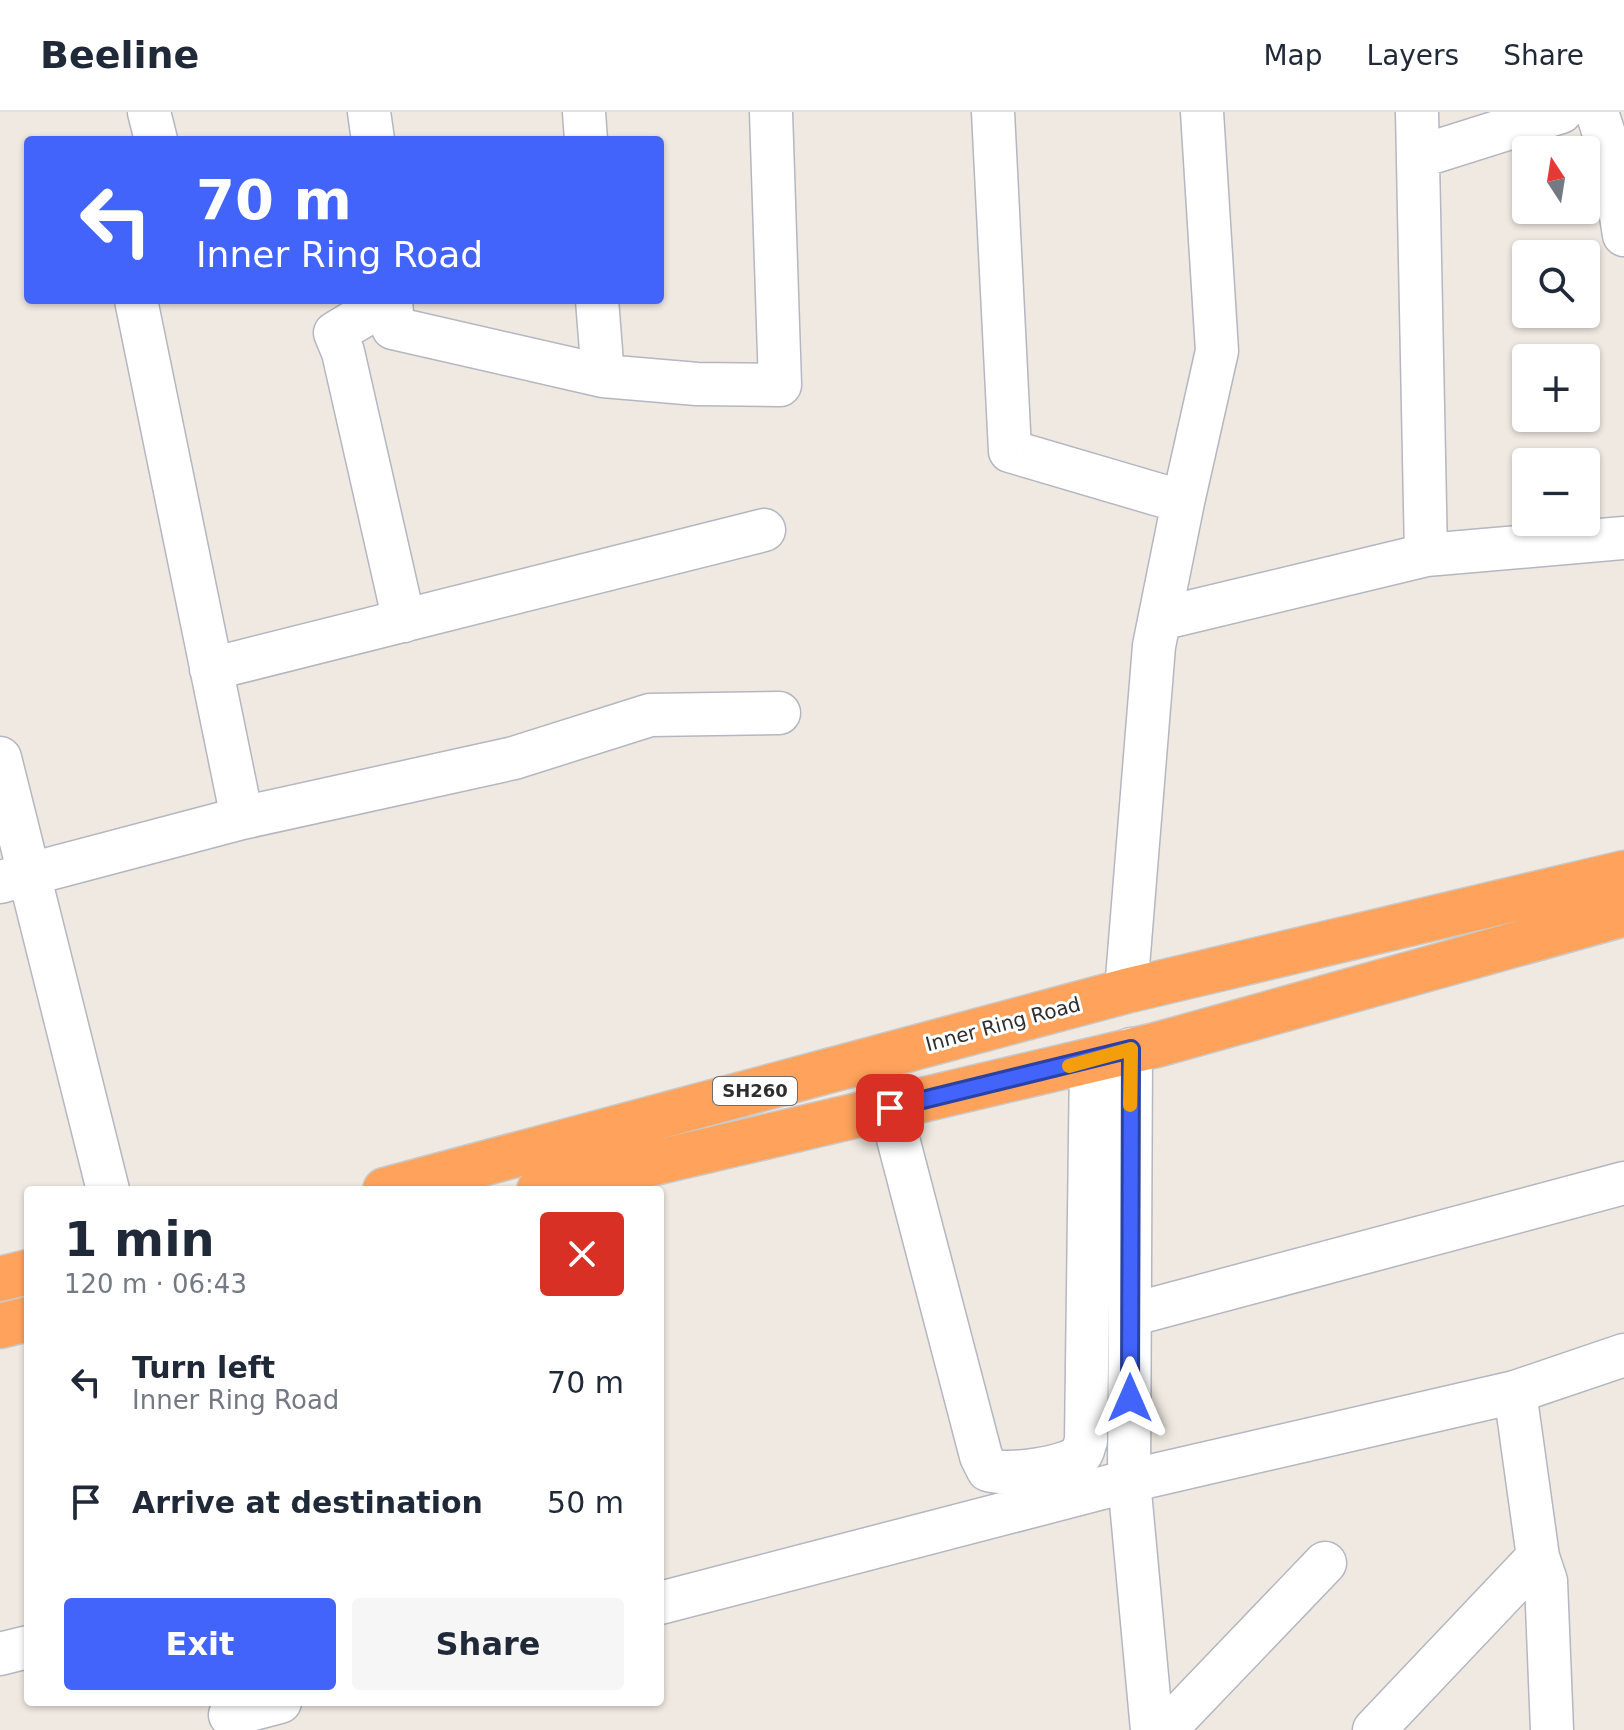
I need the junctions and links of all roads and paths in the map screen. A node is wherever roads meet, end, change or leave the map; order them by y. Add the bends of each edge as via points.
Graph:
1 (149, 112) edge
2 (369, 112) edge
3 (584, 112) edge
4 (771, 112) edge
5 (993, 112) edge
6 (1202, 112) edge
7 (1417, 112) edge
8 (1561, 112) edge
9 (1597, 112) edge
10 (155, 136) edge
11 (372, 136) edge
12 (586, 136) edge
13 (1418, 157) junction
14 (1624, 235) edge
15 (137, 304) edge
16 (383, 304) edge
17 (390, 304) edge
18 (597, 304) edge
19 (603, 376) junction
20 (1183, 502) junction
21 (764, 530) dead end
22 (1624, 538) edge
23 (1426, 555) junction
24 (1160, 619) junction
25 (404, 621) junction
26 (211, 669) junction
27 (779, 713) dead end
28 (0, 758) edge
29 (242, 818) junction
30 (1624, 873) edge
31 (15, 878) edge
32 (1624, 914) edge
33 (1126, 991) junction
34 (1111, 1055) junction
35 (890, 1108) junction
36 (1624, 1183) edge
37 (107, 1186) edge
38 (400, 1186) edge
39 (556, 1186) edge
40 (24, 1273) edge
41 (0, 1279) edge
42 (1130, 1315) junction
43 (24, 1320) edge
44 (0, 1326) edge
45 (1624, 1355) edge
46 (1515, 1392) junction
47 (1129, 1481) junction
48 (1538, 1557) junction
49 (1325, 1563) dead end
50 (664, 1602) edge
51 (24, 1648) edge
52 (0, 1654) edge
53 (266, 1706) edge
54 (230, 1716) edge
55 (1152, 1730) edge
56 (1165, 1730) edge
57 (1374, 1730) edge
58 (1552, 1730) edge

1 - 10 street
2 - 11 street
3 - 12 street
4 - 19 street via 780,385
5 - 20 street via 1010,451
6 - 20 street via 1217,351
7 - 13 street
8 - 13 street
9 - 14 street via 1612,159
13 - 23 street
15 - 26 street
16 - 25 street via 335,333
17 - 19 street via 393,328
18 - 19 street
20 - 24 street
21 - 25 street
22 - 23 street
23 - 24 street
24 - 33 street
25 - 26 street
26 - 29 street
27 - 29 street via 650,715 514,758
28 - 31 street
29 - 31 street
30 - 33 highway, Inner Ring Road / SH260
31 - 37 street
32 - 34 highway
33 - 38 highway, Inner Ring Road / SH260
34 - 35 highway
34 - 35 street via 1086,1441 1081,1454 1069,1462 1002,1475 988,1470
34 - 42 street
35 - 39 highway
36 - 42 street
40 - 41 highway
42 - 47 street
43 - 44 highway
45 - 46 street
46 - 47 street
46 - 48 street
47 - 50 street
47 - 55 street
48 - 57 street
48 - 58 street via 1546,1581
49 - 56 street
51 - 52 street
53 - 54 street

